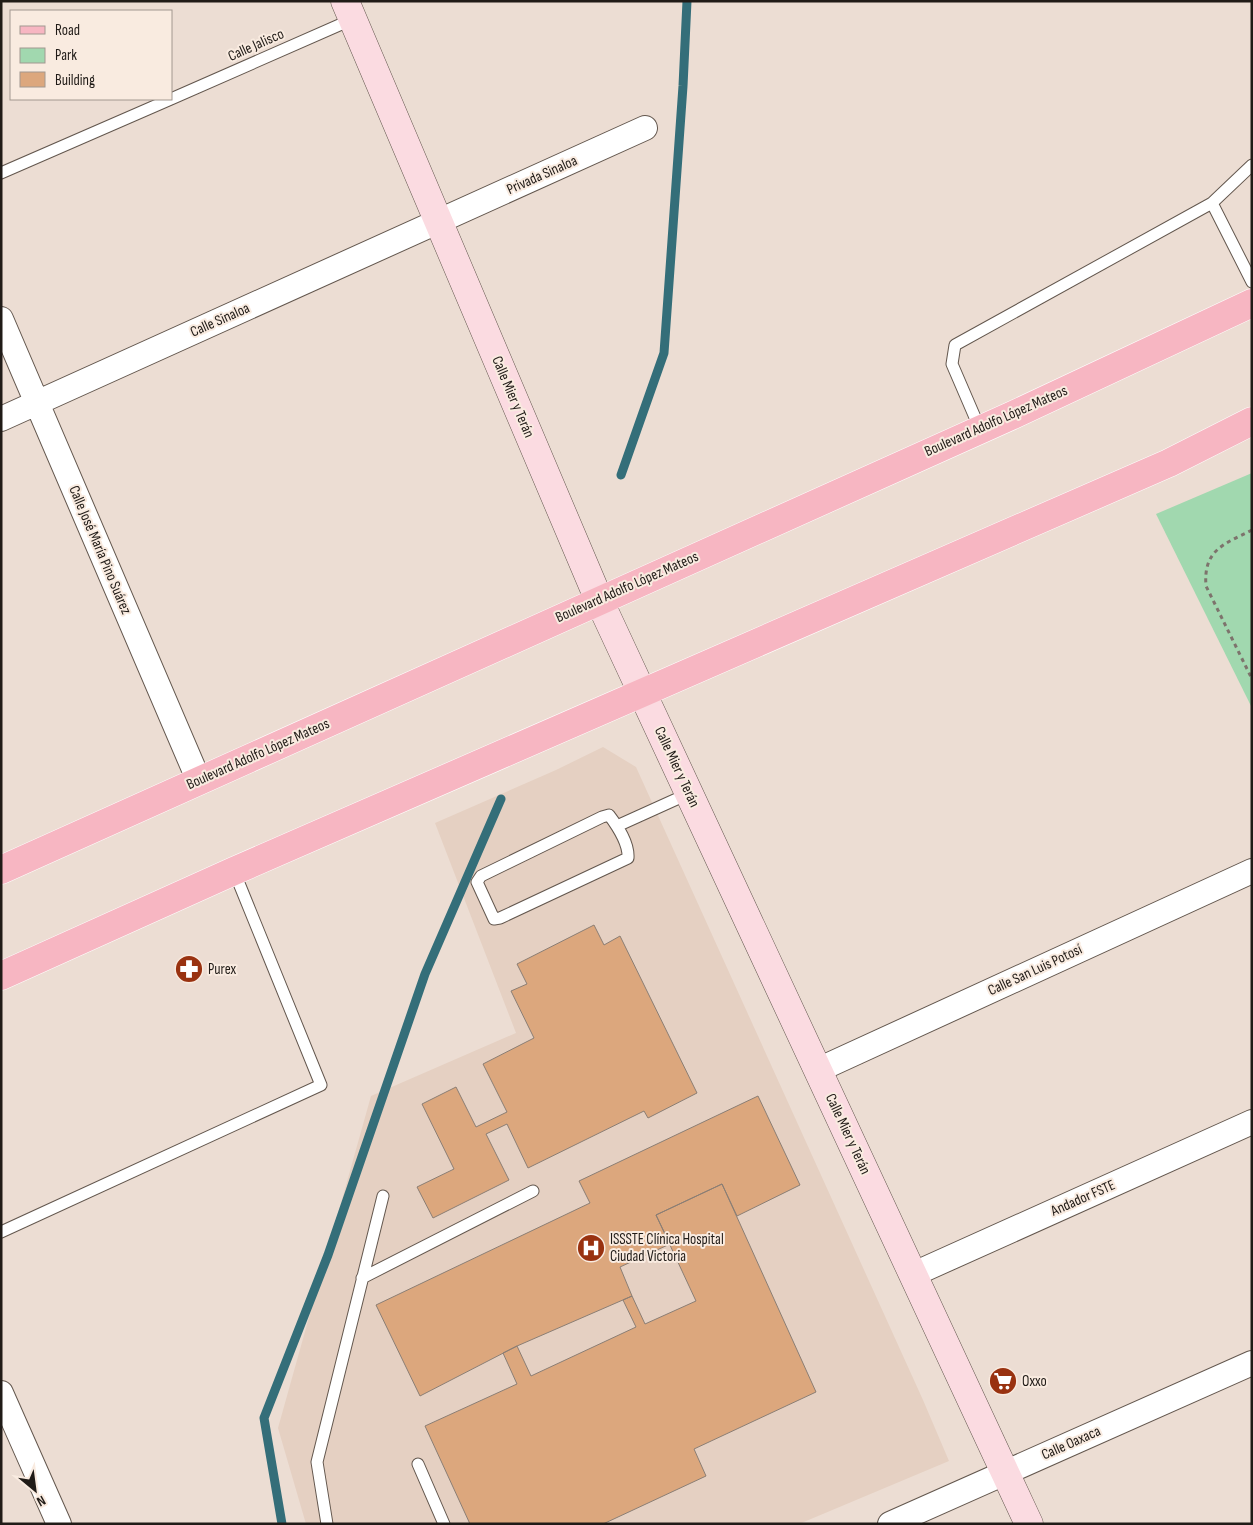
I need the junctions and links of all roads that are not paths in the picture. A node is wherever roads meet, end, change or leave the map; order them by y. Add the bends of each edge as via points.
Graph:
1 (349, 10) edge
2 (172, 98) edge
3 (169, 100) edge
4 (644, 128) dead end
5 (1252, 165) edge
6 (1, 173) edge
7 (1212, 203) junction
8 (439, 222) junction
9 (1252, 282) edge
10 (1252, 303) edge
11 (1, 319) edge
12 (38, 402) junction
13 (1, 419) edge
14 (1252, 421) edge
15 (980, 429) junction
16 (599, 600) junction
17 (643, 692) junction
18 (199, 781) junction
19 (690, 793) junction
20 (617, 826) junction
21 (1, 870) edge
22 (234, 871) junction
23 (1252, 871) edge
24 (1, 976) edge
25 (818, 1070) junction
26 (1252, 1122) edge
27 (533, 1191) dead end
28 (383, 1196) dead end
29 (1, 1232) edge
30 (914, 1274) junction
31 (362, 1278) junction
32 (1252, 1363) edge
33 (1, 1393) edge
34 (418, 1464) dead end
35 (1005, 1472) junction
36 (59, 1524) edge
37 (327, 1524) edge
38 (444, 1524) edge
39 (890, 1524) edge
40 (1029, 1524) edge

1 - 2 lane, Calle Jalisco
1 - 8 street, Calle Mier y Terán
3 - 6 lane, Calle Jalisco
4 - 8 street, Privada Sinaloa
5 - 7 lane
7 - 9 lane
7 - 15 lane via 955,345 952,364
8 - 12 street, Calle Sinaloa
8 - 16 street, Calle Mier y Terán
10 - 15 main road, Boulevard Adolfo López Mateos
11 - 12 street, Calle José María Pino Suárez
12 - 13 street, Calle Sinaloa
12 - 18 street, Calle José María Pino Suárez
14 - 17 main road via 1169,463
15 - 16 main road, Boulevard Adolfo López Mateos
16 - 17 street, Calle Mier y Terán
16 - 18 main road, Boulevard Adolfo López Mateos
17 - 19 street, Calle Mier y Terán
17 - 22 main road
18 - 21 main road, Boulevard Adolfo López Mateos
19 - 20 lane
19 - 25 street, Calle Mier y Terán
20 - 20 lane via 629,850 628,858 494,919 477,882 481,876 602,817 609,816
22 - 24 main road
22 - 29 lane via 321,1085
23 - 25 street, Calle San Luis Potosí
25 - 30 street, Calle Mier y Terán
26 - 30 street, Andador FSTE
27 - 31 lane
28 - 31 lane
30 - 35 street, Calle Mier y Terán
31 - 37 lane via 316,1462
32 - 35 street, Calle Oaxaca
33 - 36 street
34 - 38 lane
35 - 39 street, Calle Oaxaca
35 - 40 street, Calle Mier y Terán

